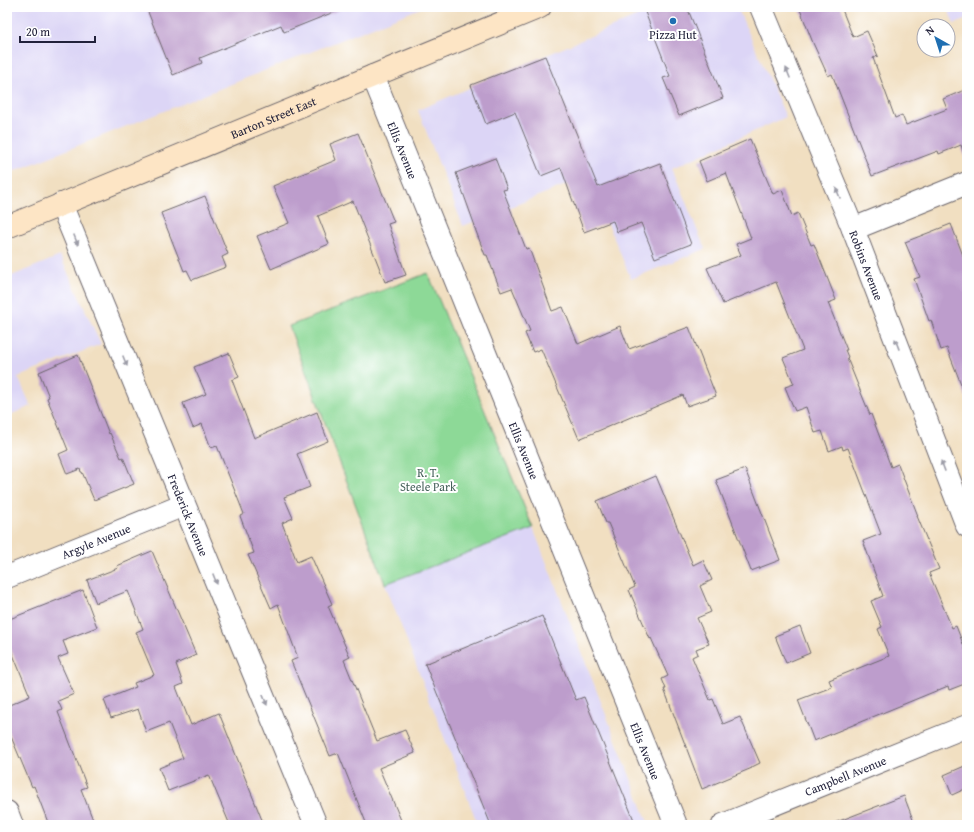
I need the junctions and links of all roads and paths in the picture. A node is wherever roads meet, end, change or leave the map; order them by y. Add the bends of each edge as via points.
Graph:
1 (540, 7) edge
2 (761, 7) edge
3 (373, 76) junction
4 (967, 183) edge
5 (61, 204) junction
6 (7, 227) edge
7 (853, 229) junction
8 (962, 500) edge
9 (184, 504) junction
10 (967, 526) edge
11 (7, 577) edge
12 (967, 726) edge
13 (7, 812) edge
14 (12, 825) edge
15 (316, 825) edge
16 (676, 825) edge
17 (724, 825) edge

1 - 3 main road, Barton Street East
7 -> 2 street, Robins Avenue
3 - 5 main road, Barton Street East
3 - 16 street, Ellis Avenue
4 - 7 street
5 - 6 main road, Barton Street East
5 -> 9 street, Frederick Avenue
8 -> 7 street, Robins Avenue
8 - 10 street, Robins Avenue
9 - 11 street, Argyle Avenue
9 -> 15 street, Frederick Avenue
12 - 17 street, Campbell Avenue
13 - 14 street

